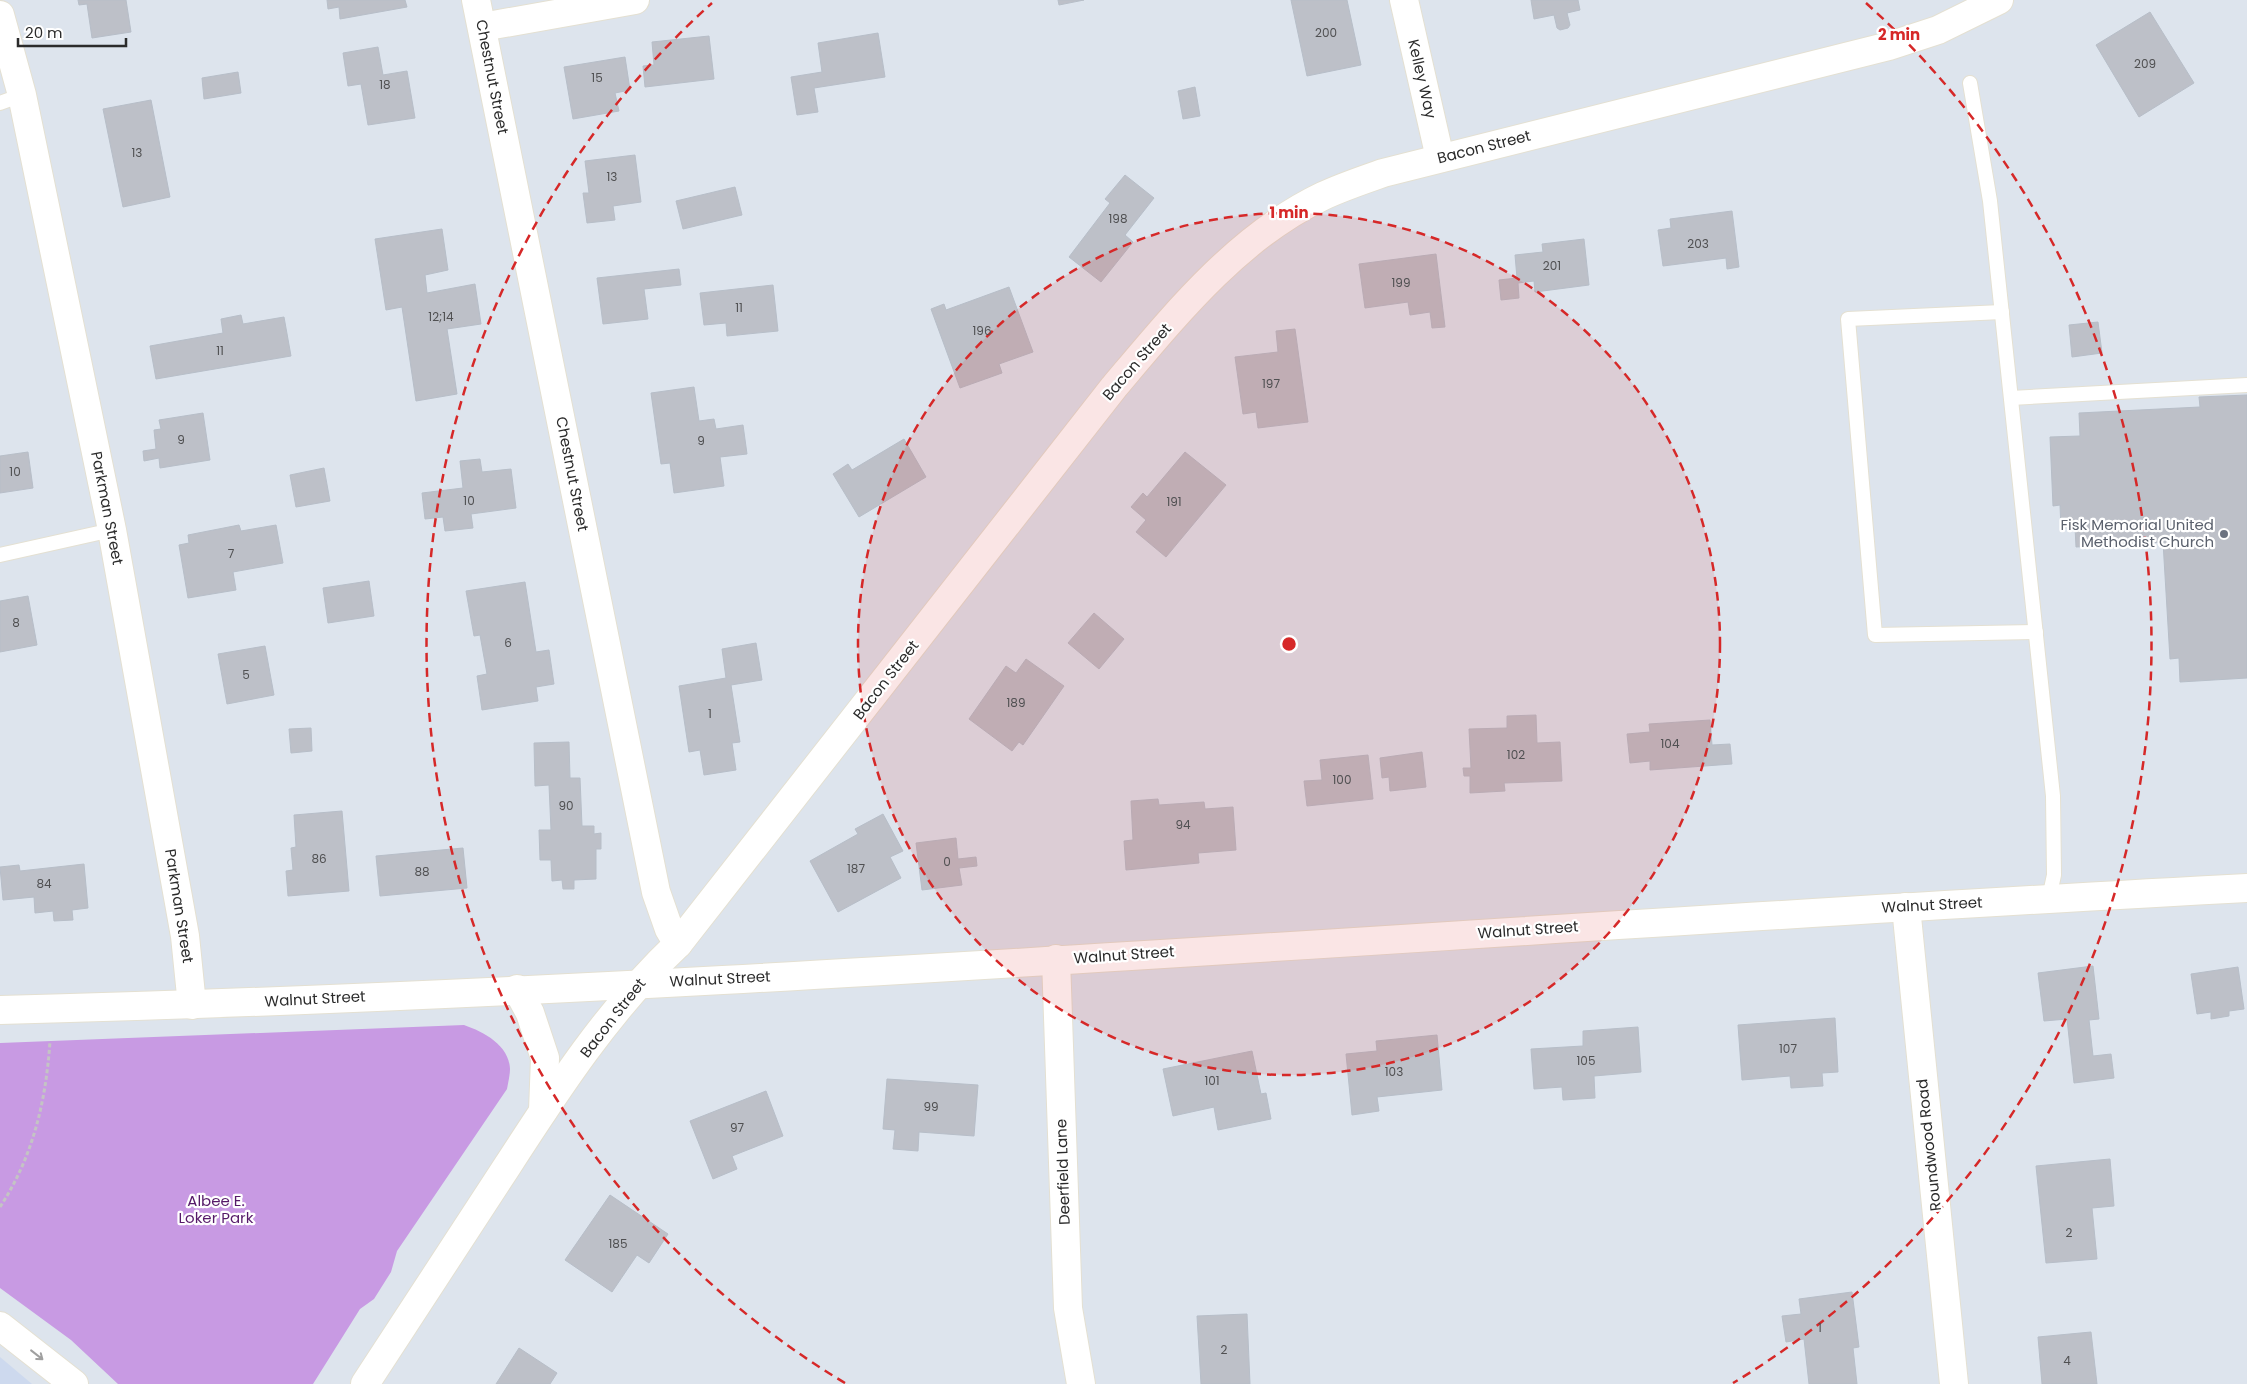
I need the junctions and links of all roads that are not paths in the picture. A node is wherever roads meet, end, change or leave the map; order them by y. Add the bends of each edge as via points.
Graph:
1 (476, 0) edge
2 (634, 0) edge
3 (1404, 0) edge
4 (1999, 0) edge
5 (0, 15) edge
6 (482, 27) junction
7 (7, 64) edge
8 (1970, 83) dead end
9 (11, 99) edge
10 (1440, 158) junction
11 (2002, 312) junction
12 (2247, 385) edge
13 (2011, 398) junction
14 (112, 530) junction
15 (0, 554) edge
16 (2036, 632) junction
17 (2247, 888) edge
18 (2049, 898) junction
19 (1906, 906) junction
20 (678, 944) junction
21 (1056, 960) junction
22 (638, 984) junction
23 (517, 989) junction
24 (192, 1005) junction
25 (0, 1010) edge
26 (543, 1111) junction
27 (0, 1326) edge
28 (74, 1384) edge
29 (365, 1384) edge
30 (1081, 1384) edge
31 (1954, 1384) edge

1 - 6 street, Chestnut Street
2 - 6 street
3 - 10 street, Kelley Way
4 - 10 street, Bacon Street via 1938,30 1889,46
5 - 7 street, Parkman Street
6 - 20 street, Chestnut Street via 656,892
7 - 9 street, Parkman Street
8 - 11 lane via 1990,200
9 - 14 street, Parkman Street
10 - 20 street, Bacon Street via 1383,173 1323,196 1262,233 1204,286 1114,387
11 - 13 lane
11 - 16 lane via 1848,319 1875,635
12 - 13 lane
13 - 16 lane
14 - 15 lane
14 - 24 street, Parkman Street via 185,936
16 - 18 lane via 2053,796 2054,875
17 - 18 street, Walnut Street
18 - 19 street, Walnut Street
19 - 21 street, Walnut Street
19 - 31 street, Roundwood Road
20 - 22 street, Bacon Street
21 - 22 street, Walnut Street
21 - 30 street, Deerfield Lane via 1068,1308
22 - 23 street, Walnut Street
22 - 26 street, Bacon Street
23 - 24 street, Walnut Street
23 - 26 street via 530,1013 545,1058
24 - 25 street, Walnut Street
26 - 29 street, Bacon Street
27 -> 28 street

